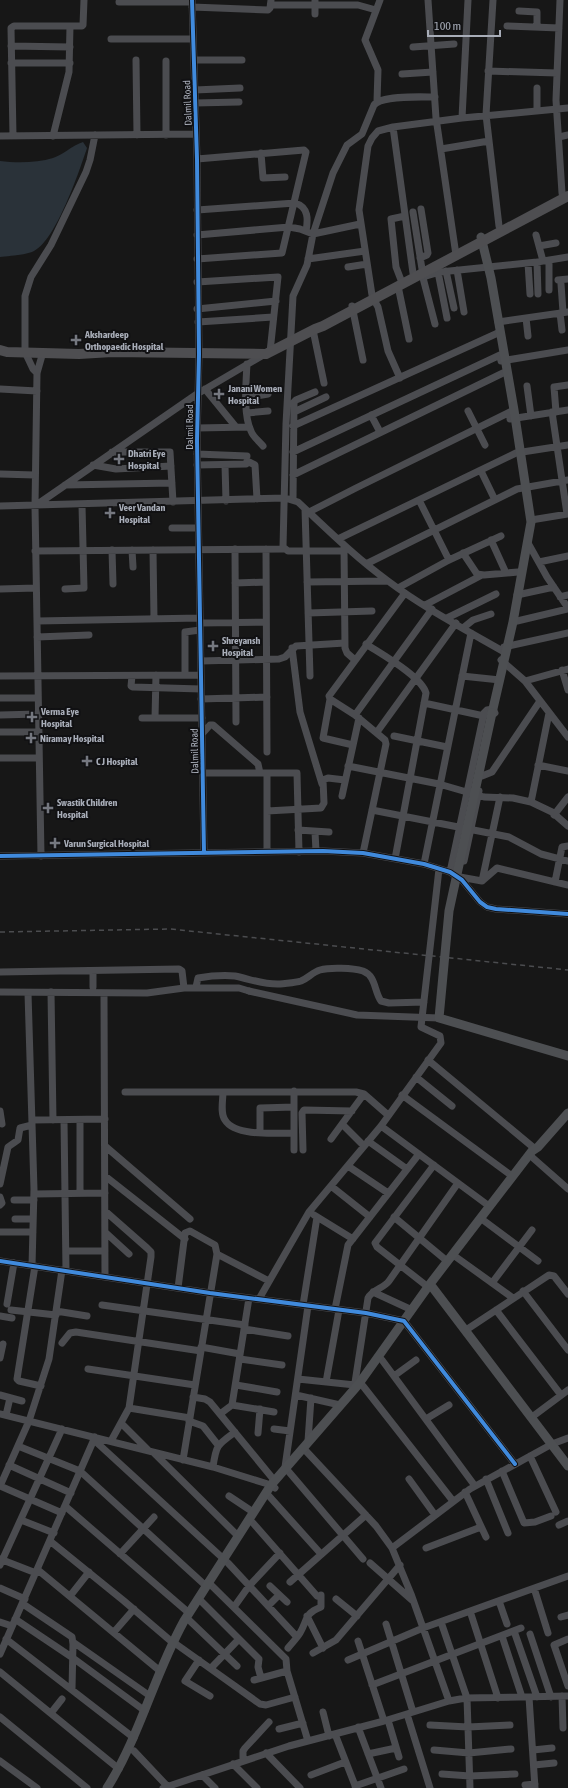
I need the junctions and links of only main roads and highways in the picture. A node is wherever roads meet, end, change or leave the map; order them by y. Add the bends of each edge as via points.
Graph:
1 (566, 193) edge
2 (482, 239) junction
3 (488, 269) junction
4 (498, 333) junction
5 (2, 353) edge
6 (502, 358) junction
7 (512, 415) junction
8 (524, 487) junction
9 (504, 653) junction
10 (568, 1056) edge
11 (568, 1113) edge
12 (536, 1151) junction
13 (451, 1259) junction
14 (431, 1286) junction
15 (406, 1323) junction
16 (357, 1387) junction
17 (568, 1466) edge
18 (287, 1469) junction
19 (274, 1484) junction
20 (225, 1561) junction
21 (209, 1585) junction
22 (189, 1617) junction
23 (174, 1643) junction
24 (107, 1788) edge
25 (113, 1788) edge

1 - 2 highway
1 - 2 highway via 499,226
2 - 3 main road
2 - 5 highway via 323,326 268,353
3 - 4 main road
3 - 4 main road
4 - 6 main road
6 - 7 main road
6 - 7 main road via 502,373
7 - 8 main road
8 - 9 main road via 527,523
8 - 9 main road via 531,520 513,622
9 - 10 main road, bridge via 449,911 439,1018
11 - 12 main road
12 - 13 main road
12 - 13 main road via 512,1176
13 - 14 main road
14 - 15 main road
14 - 15 main road via 412,1310
14 - 17 main road
15 - 16 main road
15 - 16 main road via 382,1360
16 - 18 main road via 308,1441
16 - 18 main road via 306,1451
18 - 19 main road
19 - 20 main road via 253,1512
19 - 20 main road via 252,1523
20 - 21 main road
21 - 22 main road
21 - 22 main road via 202,1602
22 - 23 main road
23 - 24 main road via 160,1671 134,1738
23 - 25 main road via 134,1751

